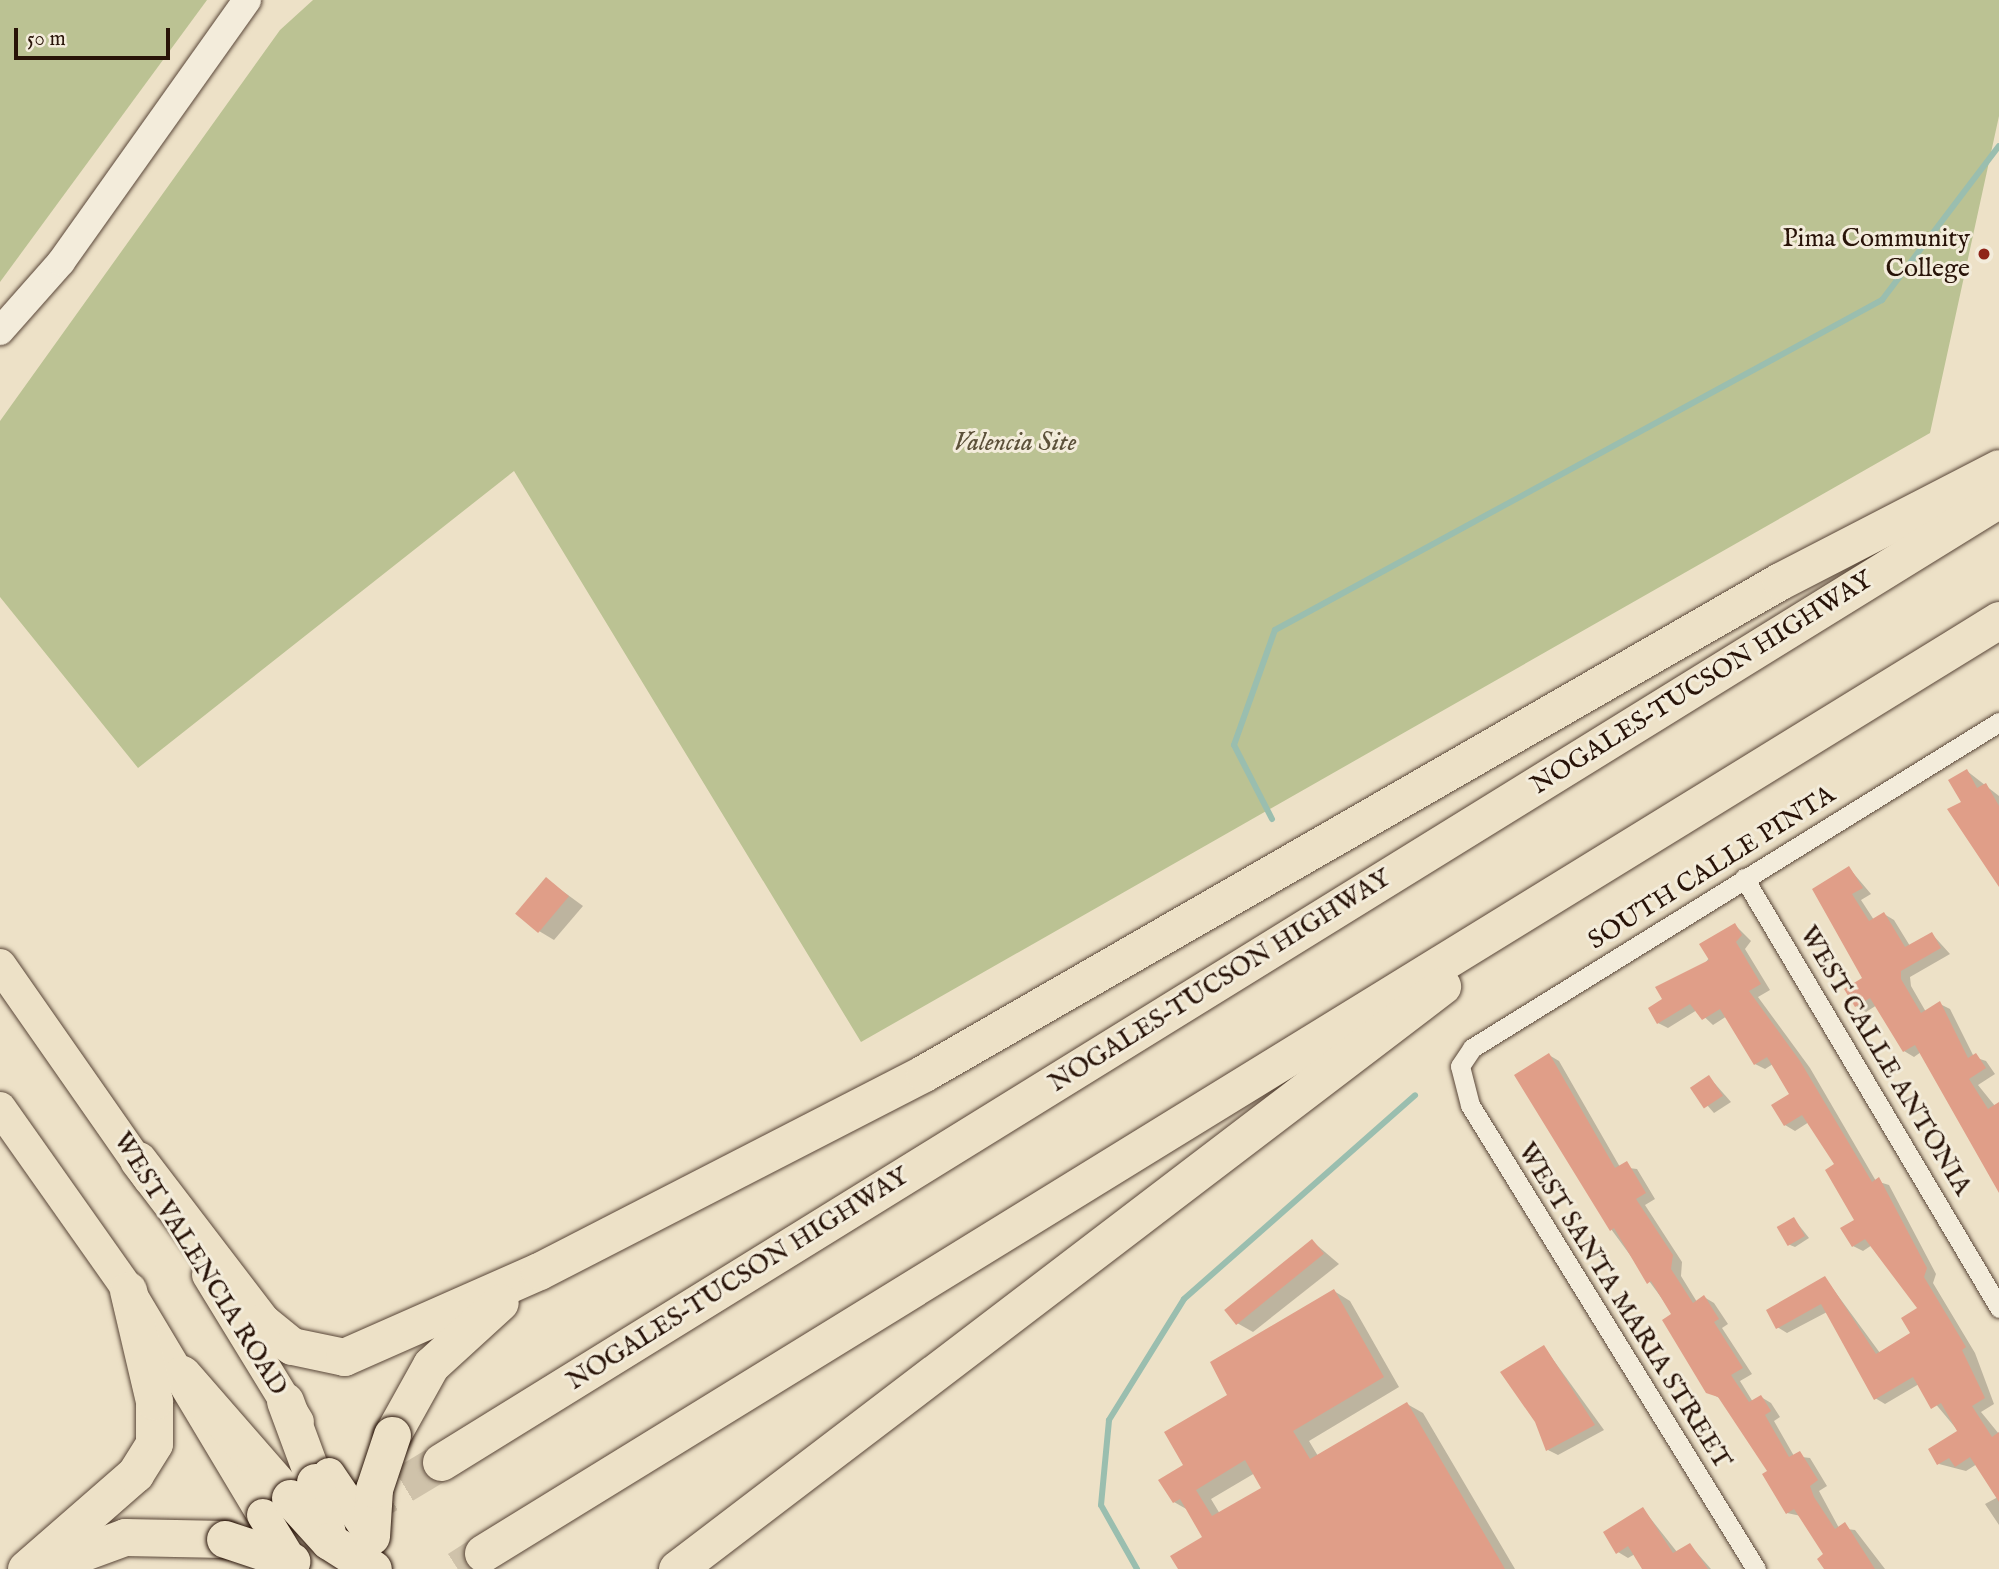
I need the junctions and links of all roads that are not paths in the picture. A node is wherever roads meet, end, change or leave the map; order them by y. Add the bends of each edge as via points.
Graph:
1 (247, 0) edge
2 (0, 331) edge
3 (1999, 468) edge
4 (1999, 499) edge
5 (1999, 621) edge
6 (1999, 722) edge
7 (1611, 857) junction
8 (1744, 878) junction
9 (0, 965) edge
10 (1460, 1066) joint
11 (0, 1108) edge
12 (138, 1160) junction
13 (540, 1271) junction
14 (128, 1290) junction
15 (1999, 1308) edge
16 (182, 1374) joint
17 (285, 1401) joint
18 (441, 1462) tunnel mouth
19 (299, 1492) junction
20 (483, 1553) tunnel mouth
21 (330, 1555) edge
22 (375, 1562) edge
23 (297, 1566) edge
24 (677, 1567) edge
25 (26, 1569) edge
26 (40, 1569) edge
27 (1756, 1569) edge

1 - 2 street via 61,262
3 - 13 highway via 1780,581 924,1073
4 - 18 highway, NOGALES–TUCSON HIGHWAY
5 - 7 highway
6 - 8 street, SOUTH CALLE PINTA
7 - 20 highway
7 - 24 highway
8 - 10 street, SOUTH CALLE PINTA via 1472,1048
8 - 15 street, WEST CALLE ANTONIA
9 - 12 main road, WEST VALENCIA ROAD
10 - 27 street, WEST SANTA MARIA STREET via 1470,1105
11 - 14 main road
12 - 13 highway via 262,1322 292,1346 321,1357 344,1357
12 - 17 main road, WEST VALENCIA ROAD
13 - 22 highway, bridge via 432,1365 391,1435 374,1489
14 - 16 main road
14 - 25 highway via 154,1401 154,1443 135,1474
16 - 19 highway
17 - 19 highway
19 - 21 highway, bridge
19 - 22 main road, bridge
19 - 23 main road, bridge
21 - 22 highway, bridge
23 - 26 highway, bridge via 225,1539 125,1537

